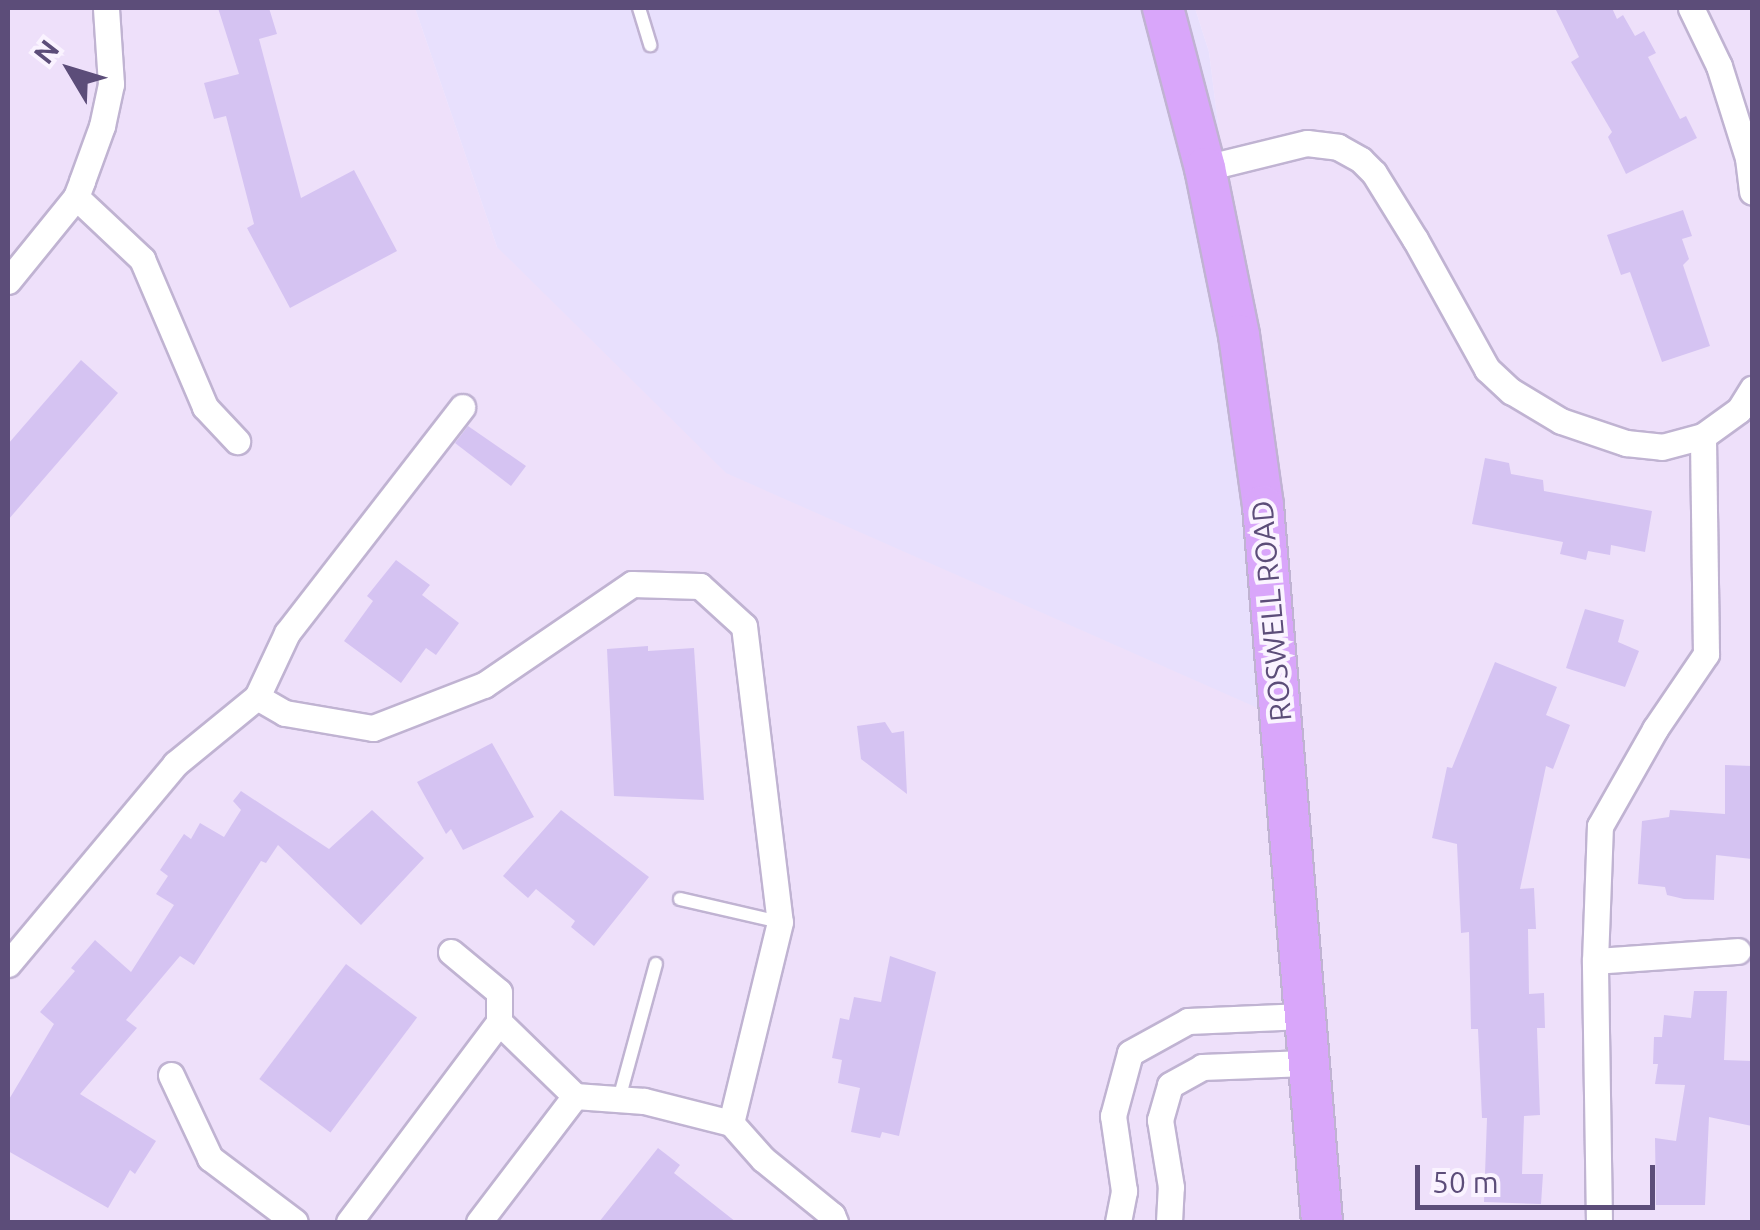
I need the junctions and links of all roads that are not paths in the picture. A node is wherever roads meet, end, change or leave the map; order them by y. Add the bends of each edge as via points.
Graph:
1 (106, 8) edge
2 (639, 8) edge
3 (1164, 8) edge
4 (1691, 8) edge
5 (650, 45) dead end
6 (1206, 168) junction
7 (1752, 192) edge
8 (76, 197) junction
9 (8, 282) edge
10 (1752, 390) edge
11 (462, 407) dead end
12 (1703, 436) junction
13 (237, 441) dead end
14 (257, 698) junction
15 (680, 900) dead end
16 (780, 922) junction
17 (1738, 951) dead end
18 (451, 952) dead end
19 (1595, 961) junction
20 (8, 964) edge
21 (656, 964) dead end
22 (1304, 1016) junction
23 (499, 1022) junction
24 (1306, 1063) junction
25 (171, 1075) dead end
26 (575, 1096) junction
27 (619, 1099) junction
28 (731, 1123) junction
29 (295, 1222) edge
30 (349, 1222) edge
31 (480, 1222) edge
32 (835, 1222) edge
33 (1118, 1222) edge
34 (1169, 1222) edge
35 (1322, 1222) edge
36 (1599, 1222) edge

1 - 8 street via 110,84
2 - 5 lane
3 - 6 main road, ROSWELL ROAD
4 - 7 street via 1718,66
6 - 12 street via 1307,143 1338,147 1374,173 1487,368 1511,391 1561,421 1626,443 1662,446
6 - 22 main road, ROSWELL ROAD via 1264,506
8 - 9 street
8 - 13 street via 142,259 206,406
10 - 12 street via 1739,410
11 - 14 street via 287,633
12 - 19 street via 1706,654 1600,826
14 - 16 street via 285,713 372,728 484,685 632,584 700,586 744,626
14 - 20 street via 175,764
15 - 16 lane
16 - 28 street
17 - 19 street
18 - 23 street via 499,992
19 - 36 street
21 - 27 lane
22 - 24 main road, ROSWELL ROAD
22 - 33 street via 1188,1021 1130,1054 1113,1116 1124,1191
23 - 26 street
23 - 30 street
24 - 34 street via 1202,1067 1170,1085 1160,1120
24 - 35 main road, ROSWELL ROAD
25 - 29 street via 210,1158
26 - 27 street
26 - 31 street
27 - 28 street
28 - 32 street

